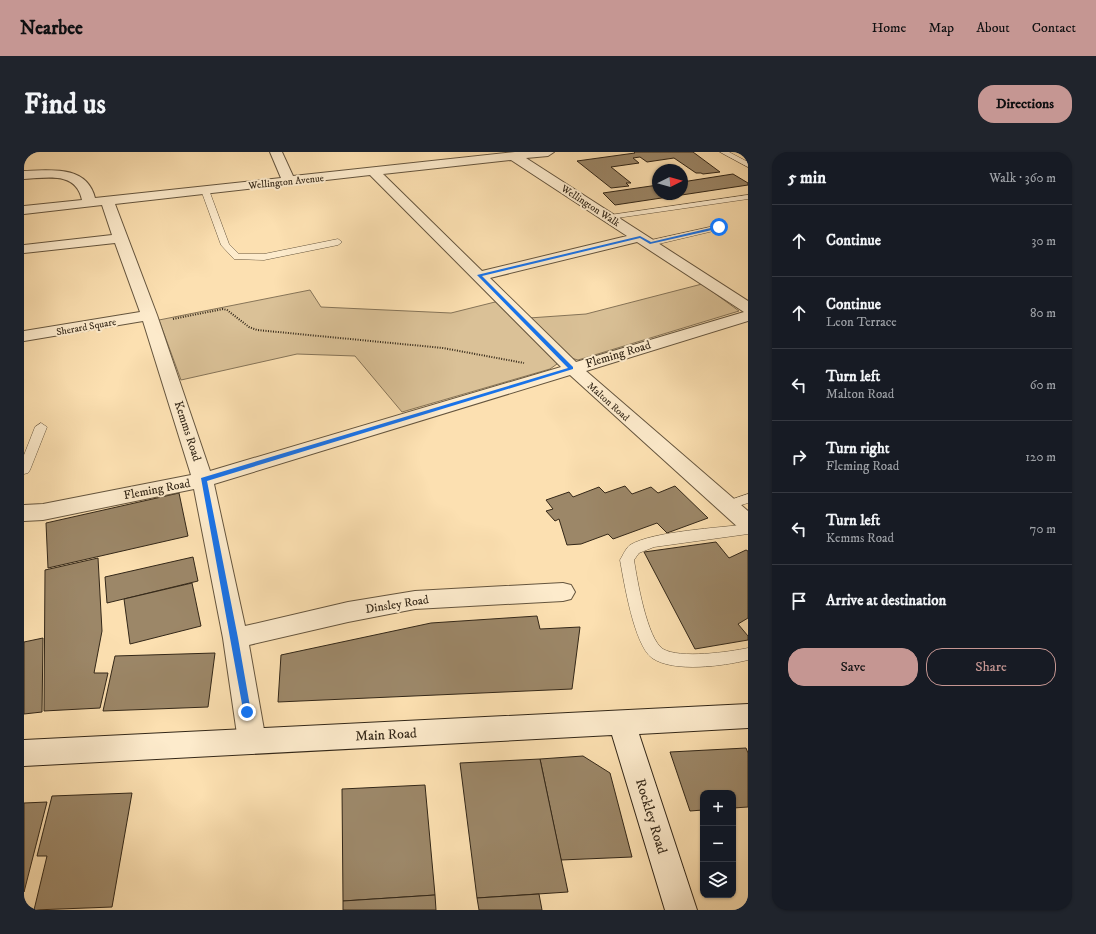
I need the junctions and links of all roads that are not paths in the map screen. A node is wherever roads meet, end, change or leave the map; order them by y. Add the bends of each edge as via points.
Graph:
1 (276, 152) edge
2 (544, 152) edge
3 (724, 152) edge
4 (514, 156) junction
5 (748, 165) edge
6 (373, 171) junction
7 (24, 175) edge
8 (289, 181) junction
9 (205, 190) junction
10 (748, 197) edge
11 (107, 201) junction
12 (89, 203) junction
13 (24, 210) edge
14 (610, 217) junction
15 (719, 227) dead end
16 (121, 238) junction
17 (645, 240) junction
18 (338, 242) dead end
19 (24, 249) edge
20 (479, 276) junction
21 (748, 308) edge
22 (148, 315) junction
23 (748, 316) edge
24 (24, 336) edge
25 (572, 368) junction
26 (41, 427) dead end
27 (24, 470) edge
28 (203, 480) junction
29 (748, 498) edge
30 (728, 505) junction
31 (24, 513) edge
32 (748, 523) edge
33 (748, 529) edge
34 (563, 592) dead end
35 (235, 638) junction
36 (748, 654) edge
37 (748, 716) edge
38 (622, 722) junction
39 (252, 741) junction
40 (24, 753) edge
41 (681, 910) edge

1 - 8 street
2 - 4 street, Wellington Avenue
3 - 5 lane
4 - 6 street, Wellington Avenue
4 - 14 street, Wellington Walk
6 - 8 street, Wellington Avenue
6 - 20 street, Malton Road
7 - 12 street via 76,177 84,184
8 - 9 street, Wellington Avenue
9 - 11 street, Wellington Avenue
9 - 18 lane via 225,245 237,257 264,257
10 - 14 lane
11 - 12 street, Wellington Avenue
11 - 16 street, Kemms Road
12 - 13 street, Wellington Avenue
14 - 17 street, Wellington Walk
15 - 17 lane
16 - 19 street
16 - 22 street, Kemms Road
17 - 20 street
17 - 21 street, Wellington Walk
20 - 25 street, Malton Road
22 - 24 street, Sherard Square
22 - 28 street, Kemms Road
23 - 25 street, Fleming Road
25 - 28 street, Fleming Road
25 - 30 street, Malton Road
26 - 27 lane
28 - 31 street, Fleming Road via 43,512
28 - 35 street, Kemms Road
29 - 30 lane
30 - 32 street, Malton Road
33 - 36 lane via 647,544 634,549 627,560 631,586 648,640 657,653 673,659 728,659
34 - 35 street, Dinsley Road via 415,600 348,612
35 - 39 street, Kemms Road
37 - 38 street, Main Road
38 - 39 street, Main Road
38 - 41 street, Rockley Road
39 - 40 street, Main Road

